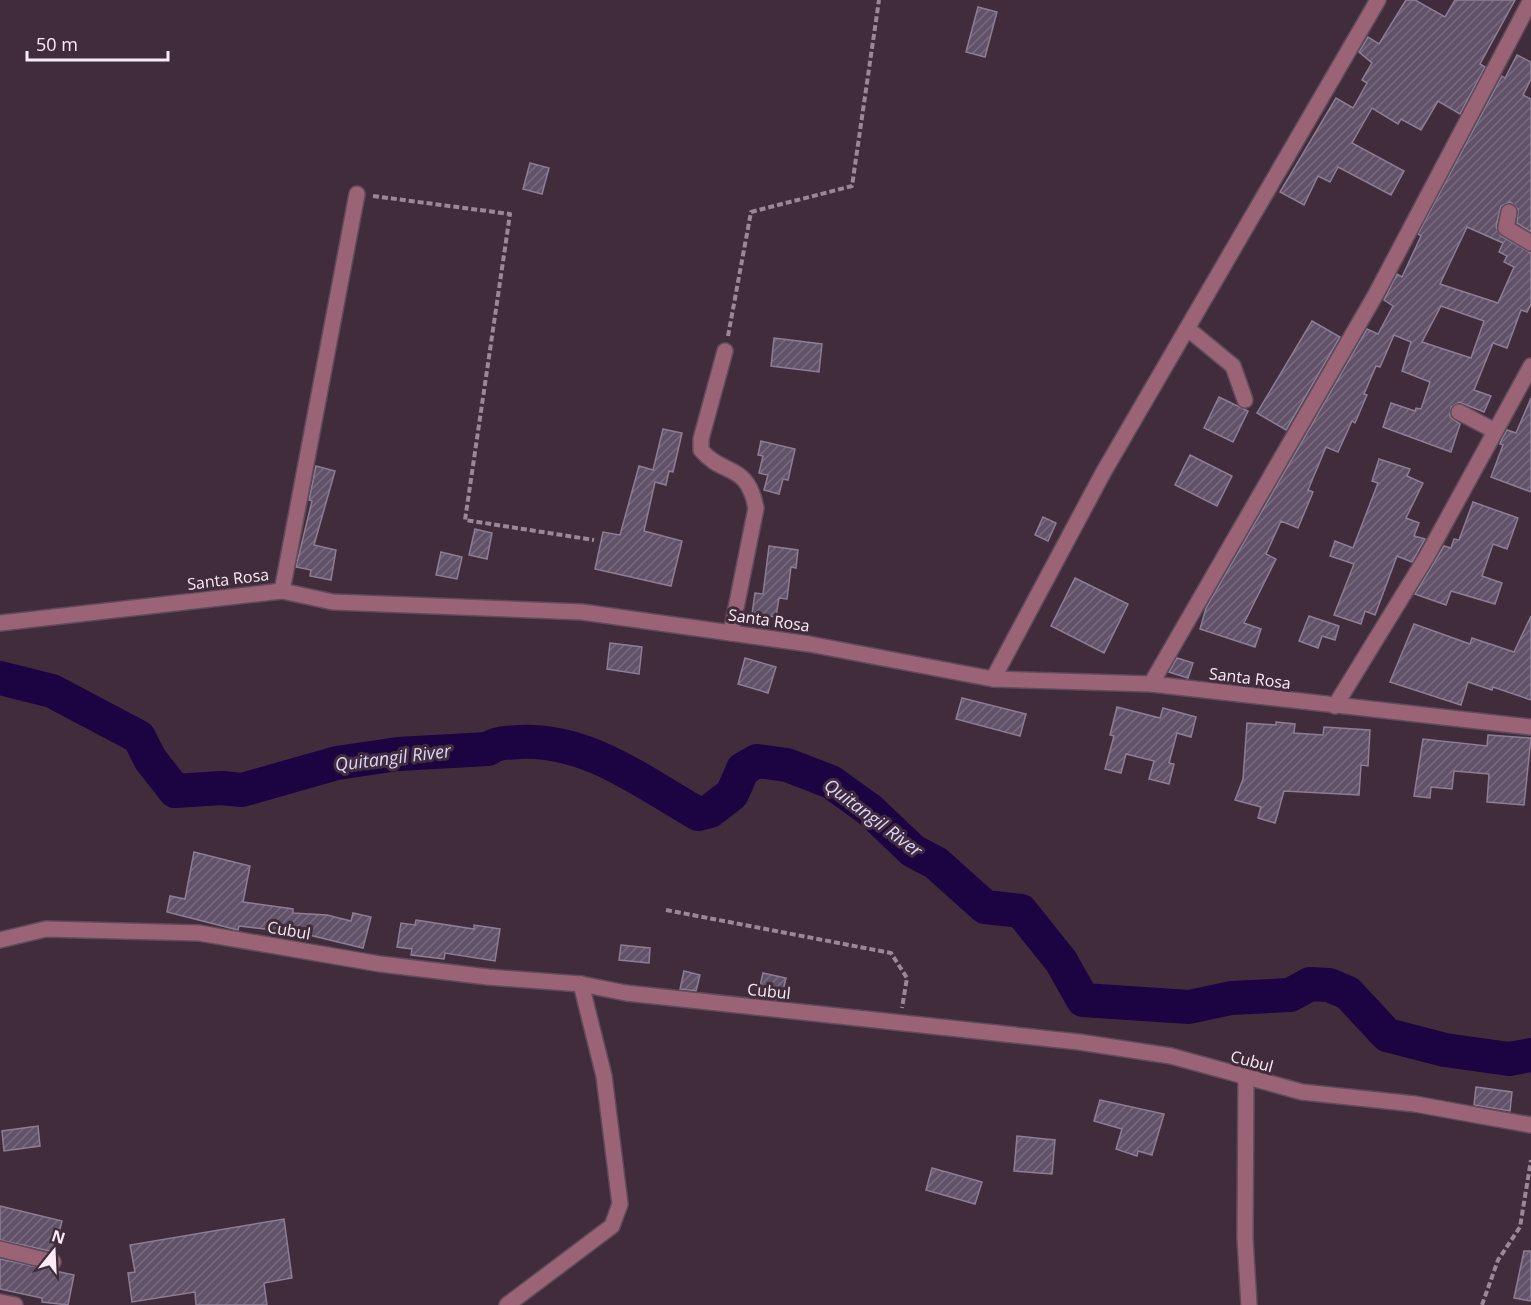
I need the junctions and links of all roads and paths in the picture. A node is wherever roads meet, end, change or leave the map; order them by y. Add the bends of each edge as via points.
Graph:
1 (879, 0) edge
2 (1378, 0) edge
3 (1531, 0) edge
4 (357, 194) joint
5 (1509, 212) dead end
6 (1531, 243) edge
7 (1188, 329) junction
8 (725, 351) joint
9 (1531, 366) edge
10 (1245, 400) dead end
11 (1459, 412) dead end
12 (1495, 431) junction
13 (594, 540) dead end
14 (282, 591) junction
15 (0, 623) edge
16 (731, 633) junction
17 (993, 679) junction
18 (1151, 684) junction
19 (1335, 706) junction
20 (1531, 727) edge
21 (666, 910) dead end
22 (0, 940) edge
23 (580, 984) junction
24 (899, 1023) junction
25 (1246, 1078) junction
26 (1531, 1125) edge
27 (1531, 1160) edge
28 (0, 1249) edge
29 (53, 1262) dead end
30 (0, 1302) edge
31 (15, 1305) edge
32 (507, 1305) edge
33 (1249, 1305) edge
34 (1482, 1305) edge

1 - 8 path via 852,186 751,212
2 - 7 street
3 - 18 street via 1376,294
4 - 13 path via 510,214 465,520
4 - 14 street
5 - 6 street via 1506,228
7 - 10 street via 1233,366
7 - 17 street via 1103,473
8 - 16 street via 701,450 707,458 742,475 756,508
9 - 12 street
11 - 12 street
12 - 19 street via 1427,556
14 - 15 street, Santa Rosa
14 - 16 street, Santa Rosa via 333,602 582,612
16 - 17 street, Santa Rosa
17 - 18 street, Santa Rosa
18 - 19 street, Santa Rosa
19 - 20 street, Santa Rosa
21 - 24 path via 891,953 907,978
22 - 23 street, Cubul via 46,929 198,933 380,964
23 - 24 street, Cubul via 626,993
23 - 32 street via 604,1076 620,1204 612,1226
24 - 25 street, Cubul via 1171,1056
25 - 26 street, Cubul via 1302,1092 1415,1104
25 - 33 street via 1245,1238
27 - 34 path via 1520,1227 1498,1260
28 - 29 street
30 - 31 street

